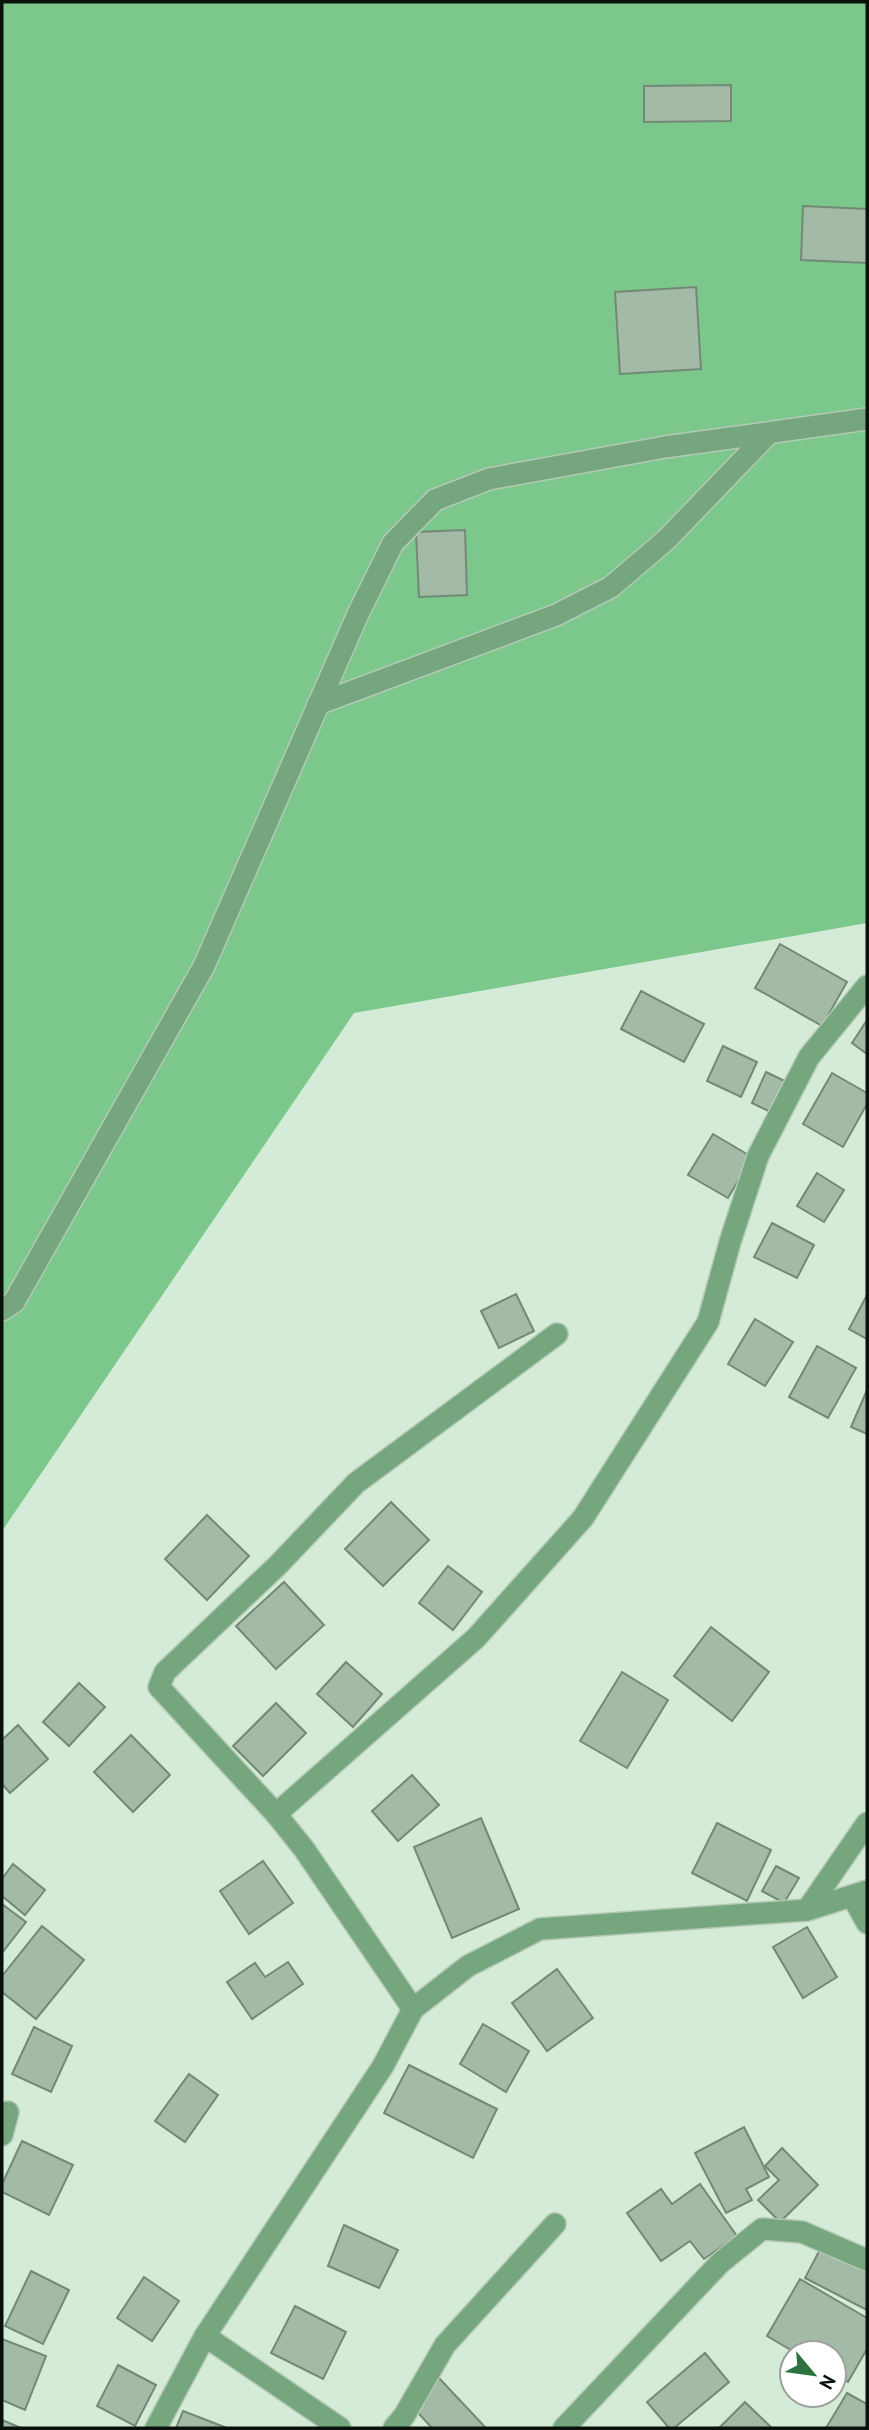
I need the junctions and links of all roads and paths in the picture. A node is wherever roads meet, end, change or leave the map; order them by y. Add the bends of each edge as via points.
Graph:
1 (867, 419) edge
2 (769, 433) junction
3 (318, 704) junction
4 (867, 986) edge
5 (2, 1310) edge
6 (557, 1334) dead end
7 (276, 1814) junction
8 (867, 1823) edge
9 (860, 1893) edge
10 (807, 1910) junction
11 (867, 1923) edge
12 (412, 2009) junction
13 (8, 2112) dead end
14 (2, 2135) edge
15 (555, 2224) dead end
16 (867, 2260) edge
17 (205, 2336) junction
18 (156, 2428) edge
19 (340, 2428) edge
20 (394, 2428) edge
21 (564, 2428) edge

1 - 2 street
2 - 3 street via 667,539 611,587 556,615
2 - 3 street via 489,479 435,500 393,543
3 - 5 street via 204,966 14,1302
4 - 7 street via 809,1057 758,1156 708,1322 583,1518 476,1638
6 - 7 street via 356,1483 278,1565 164,1672 159,1687
7 - 12 street
8 - 10 street
9 - 10 street
9 - 11 street
10 - 12 street via 540,1929 468,1966
12 - 17 street via 383,2066
13 - 14 street
15 - 20 street via 445,2346
16 - 21 street via 802,2232 762,2229 720,2263
17 - 18 street
17 - 19 street

